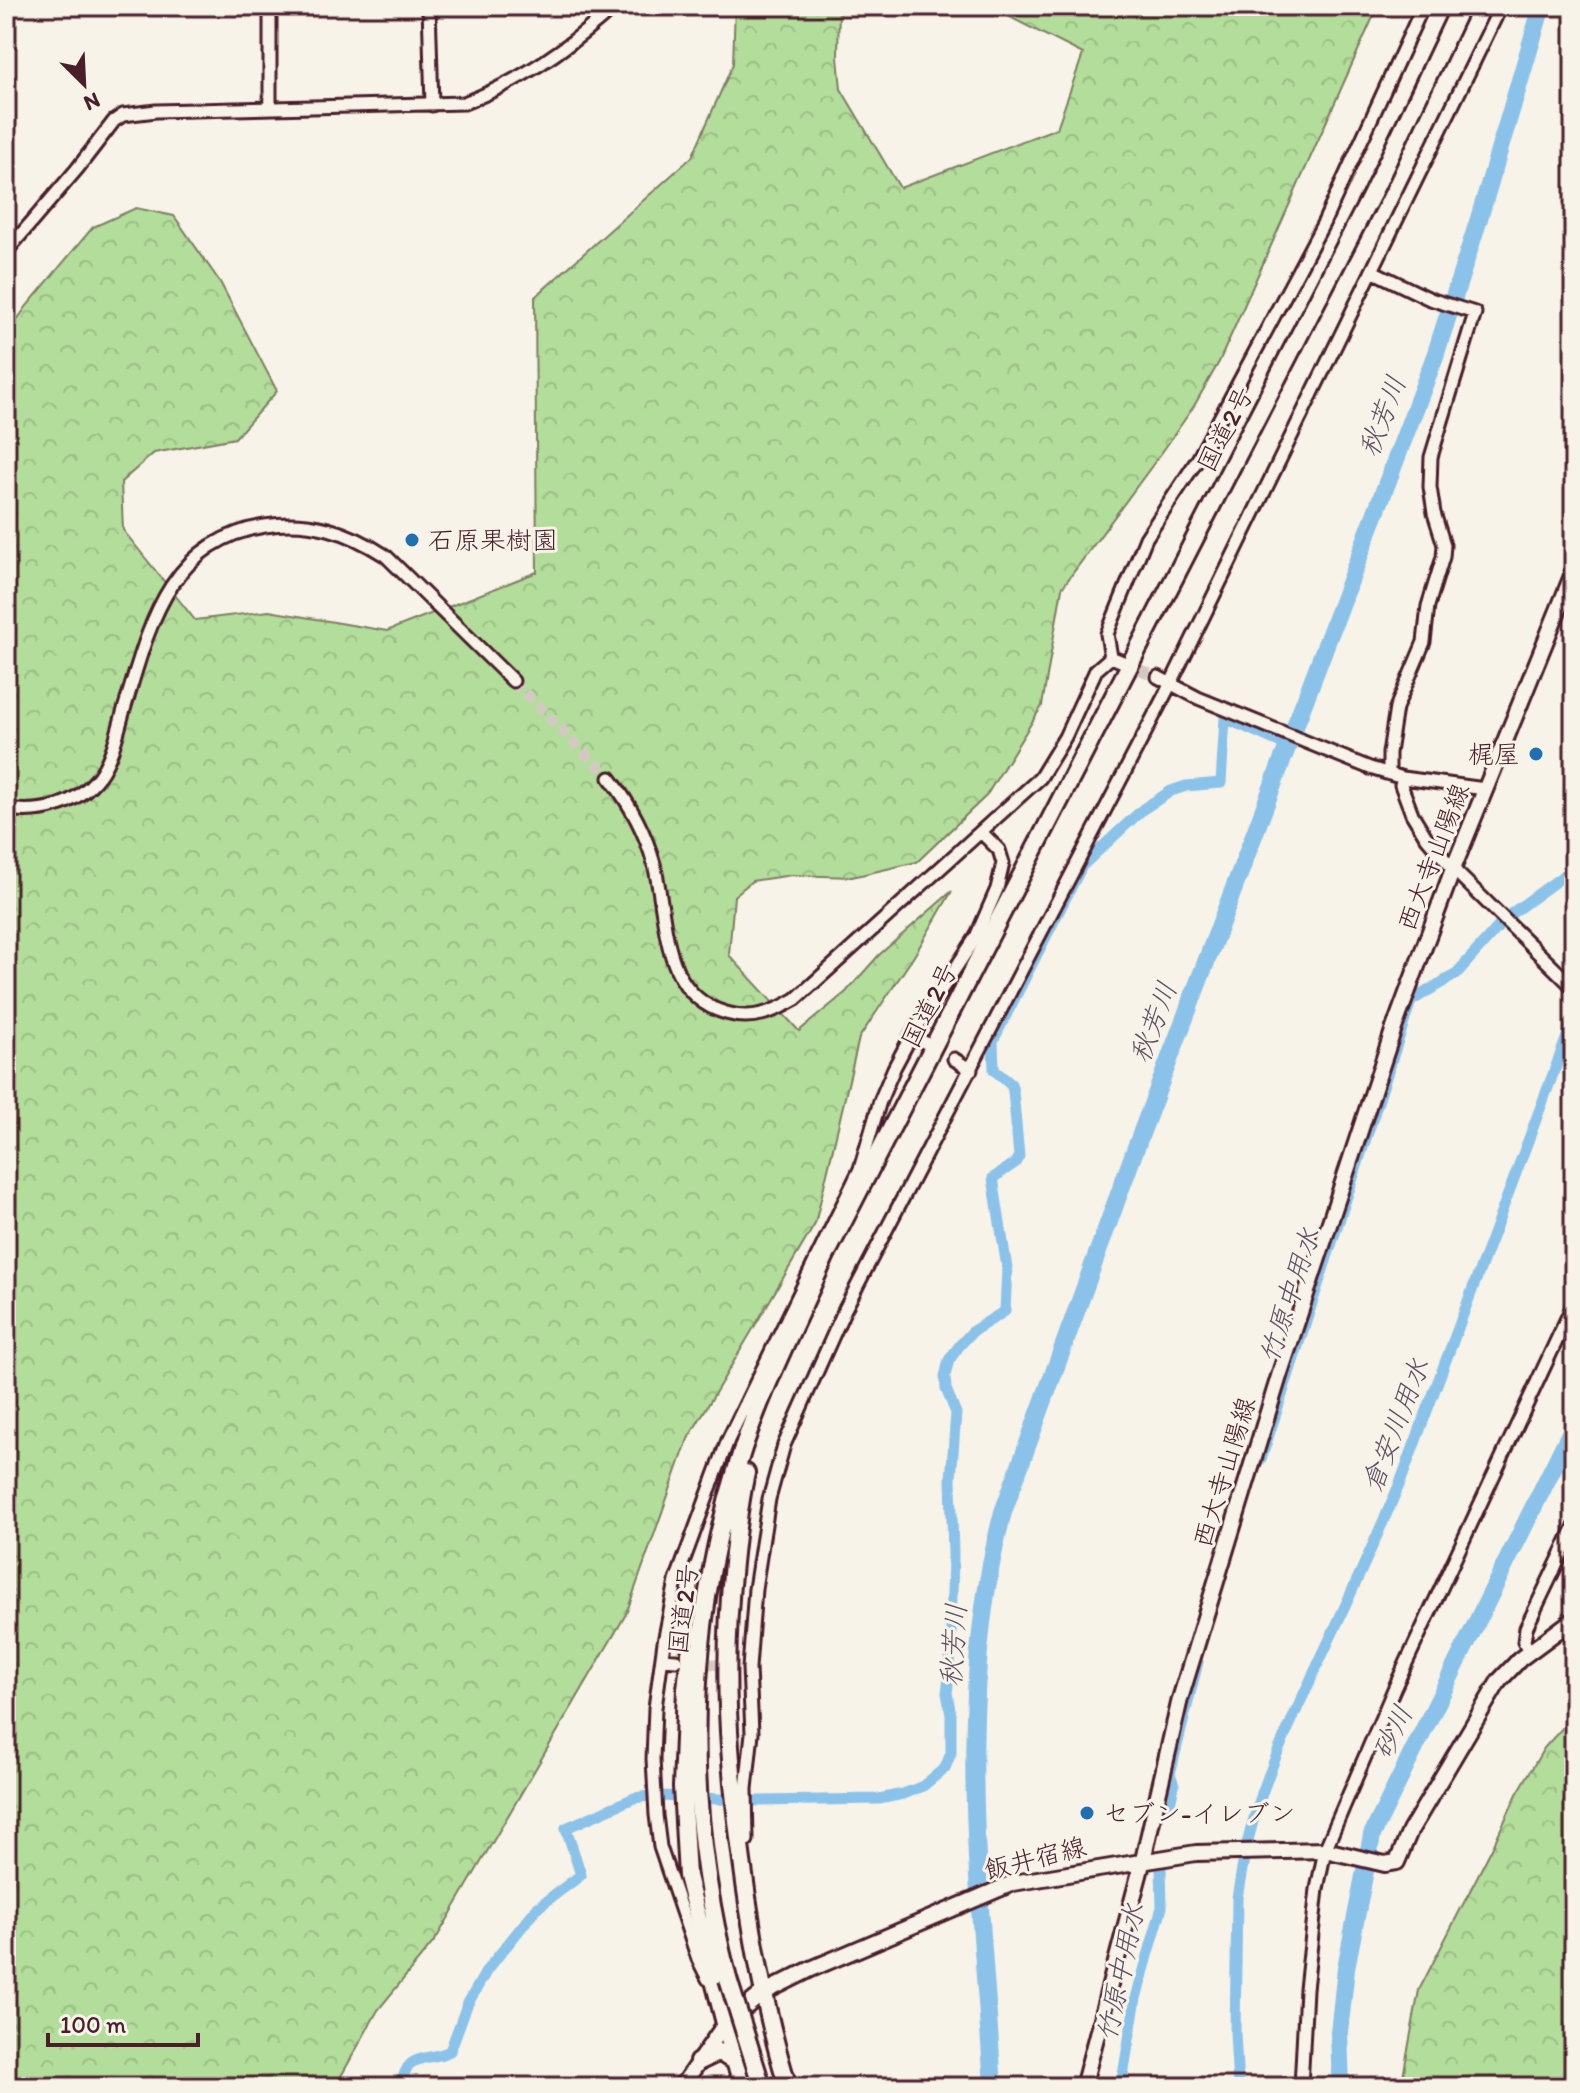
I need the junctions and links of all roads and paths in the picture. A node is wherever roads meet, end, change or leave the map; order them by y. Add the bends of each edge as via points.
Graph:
1 (270, 6) edge
2 (429, 6) edge
3 (615, 6) edge
4 (1423, 6) edge
5 (1461, 6) edge
6 (1501, 6) edge
7 (432, 105) junction
8 (270, 108) junction
9 (6, 252) edge
10 (1372, 271) junction
11 (1574, 571) edge
12 (1158, 677) tunnel mouth
13 (513, 681) tunnel mouth
14 (1171, 683) junction
15 (1389, 774) junction
16 (610, 778) tunnel mouth
17 (1403, 778) junction
18 (1485, 789) junction
19 (6, 809) edge
20 (982, 833) junction
21 (1453, 869) junction
22 (1574, 988) edge
23 (911, 1036) junction
24 (926, 1043) dead end
25 (954, 1059) dead end
26 (971, 1070) junction
27 (1574, 1303) edge
28 (759, 1405) junction
29 (1574, 1528) edge
30 (1574, 1619) edge
31 (1530, 1652) junction
32 (662, 1659) junction
33 (676, 1660) dead end
34 (739, 1782) junction
35 (691, 1815) junction
36 (1329, 1851) junction
37 (1143, 1860) junction
38 (763, 1993) junction
39 (721, 2003) junction
40 (725, 2024) junction
41 (698, 2062) junction
42 (735, 2062) junction
43 (681, 2087) edge
44 (744, 2087) edge
45 (762, 2087) edge
46 (788, 2087) edge
47 (1083, 2087) edge
48 (1301, 2087) edge

1 - 8 street
2 - 7 street
3 - 7 street via 509,84 464,103
4 - 20 street via 1324,222 1198,459 1146,538 1107,634 1117,660 1096,670 1040,778
5 - 28 highway, 国道2号 via 1371,196 825,1257
6 - 10 street
7 - 8 street
8 - 9 street via 123,115
10 - 14 street
10 - 15 street via 1430,299 1475,313 1431,457 1430,487 1443,557 1424,642 1396,708
11 - 18 main road, 西大寺山陽線
12 - 14 street
13 - 19 street via 372,547 315,525 256,528 197,556 161,600 101,774 70,801 26,812
14 - 15 street
14 - 26 street
15 - 17 street
16 - 20 street via 646,841 681,981 703,1003 733,1015 765,1014 796,999
17 - 18 street
17 - 21 street via 1412,814
18 - 21 main road, 西大寺山陽線
20 - 23 street via 999,850 1003,863 997,889 976,937
21 - 22 street
21 - 37 main road, 西大寺山陽線 via 1393,1031 1280,1373 1180,1699
23 - 24 street
23 - 32 street via 880,1101 860,1169 728,1440 683,1558
25 - 26 street
26 - 34 street via 844,1311 784,1445 759,1552 743,1667 752,1733
27 - 36 street via 1394,1689
28 - 34 highway via 738,1505 730,1590 726,1685
28 - 35 highway, 国道2号 via 725,1508 704,1606
29 - 31 street via 1526,1628 1524,1642
30 - 31 main road, 飯井宿線
31 - 36 main road, 飯井宿線 via 1499,1681 1397,1862
32 - 33 street
32 - 39 street via 655,1708 660,1847 698,1959
34 - 38 highway via 746,1895
35 - 39 highway via 687,1876
35 - 45 highway, bridge via 728,1979
36 - 37 main road, 飯井宿線 via 1196,1853
36 - 48 street via 1317,1889
37 - 38 main road, 飯井宿線 via 992,1890
37 - 47 main road, 西大寺山陽線
38 - 40 main road, 飯井宿線
38 - 46 highway
39 - 40 highway
40 - 41 main road, 飯井宿線
40 - 42 highway
41 - 42 highway via 719,2052
41 - 43 main road, 飯井宿線
42 - 44 highway

